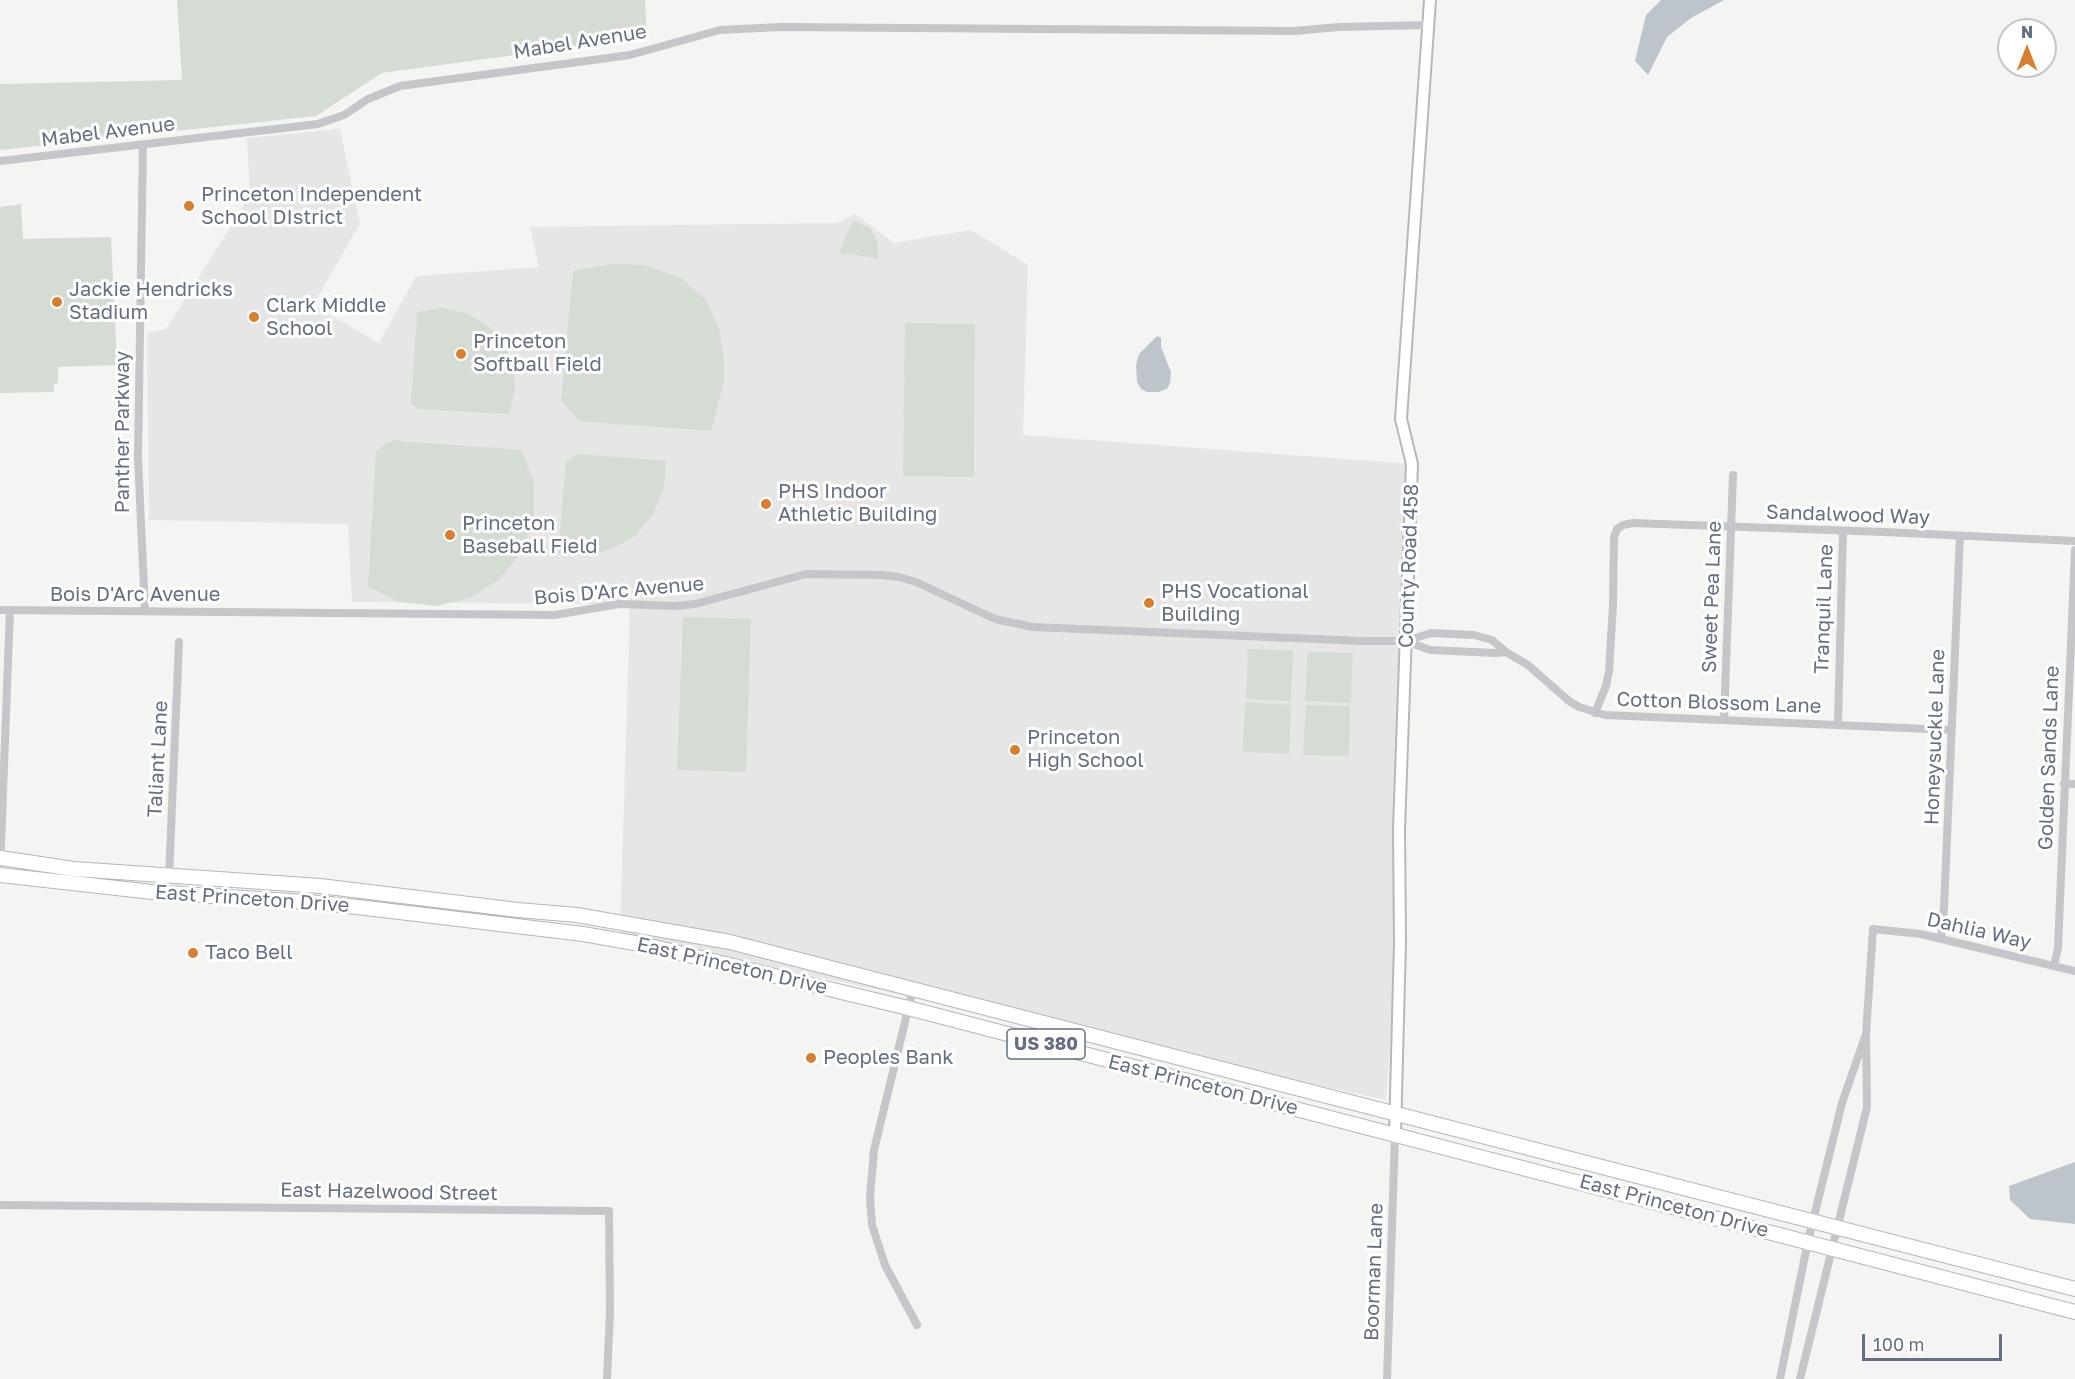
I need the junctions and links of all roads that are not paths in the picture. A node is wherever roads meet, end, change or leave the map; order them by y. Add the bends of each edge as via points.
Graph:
1 (1430, 0) edge
2 (1428, 25) junction
3 (143, 144) junction
4 (0, 161) edge
5 (1733, 475) dead end
6 (1731, 526) junction
7 (1843, 531) junction
8 (1960, 536) junction
9 (2075, 541) edge
10 (2075, 550) edge
11 (0, 610) edge
12 (10, 610) junction
13 (145, 611) junction
14 (1406, 641) junction
15 (179, 642) dead end
16 (1506, 652) junction
17 (1595, 713) junction
18 (1724, 720) junction
19 (1838, 724) junction
20 (1951, 730) junction
21 (2064, 784) junction
22 (2075, 784) edge
23 (1, 863) edge
24 (0, 875) edge
25 (169, 876) junction
26 (194, 878) junction
27 (193, 894) junction
28 (1941, 939) junction
29 (730, 942) junction
30 (725, 964) junction
31 (2054, 966) junction
32 (2075, 971) edge
33 (913, 989) junction
34 (908, 1008) junction
35 (1866, 1034) junction
36 (1395, 1114) junction
37 (1395, 1134) junction
38 (0, 1205) edge
39 (1813, 1221) junction
40 (1837, 1228) junction
41 (1808, 1241) junction
42 (1833, 1249) junction
43 (2075, 1289) edge
44 (2075, 1312) edge
45 (917, 1325) dead end
46 (607, 1379) edge
47 (1387, 1379) edge
48 (1780, 1379) edge
49 (1800, 1379) edge

1 - 2 street, County Road 458
2 - 3 street, Mabel Avenue via 1294,32 781,27 729,30 630,55 400,86 318,124
2 - 14 street, County Road 458 via 1401,419 1412,464
3 - 4 street, Mabel Avenue
3 - 13 street, Panther Parkway via 138,457
5 - 6 street, Sweet Pea Lane
6 - 7 street, Sandalwood Way
6 - 17 street, Sandalwood Way via 1620,526 1614,537 1609,671
6 - 18 street, Sweet Pea Lane
7 - 8 street, Sandalwood Way
7 - 19 street, Tranquil Lane
8 - 9 street, Sandalwood Way
8 - 20 street, Honeysuckle Lane
10 - 21 street, Golden Sands Lane
11 - 12 street, Bois D'Arc Avenue
12 - 13 street, Bois D'Arc Avenue
12 - 23 street
13 - 14 street, Bois D'Arc Avenue via 555,615 620,604 695,604 806,574 881,575 908,579 995,620 1034,627
14 - 16 street via 1430,650
14 - 16 street, Cotton Blossom Lane via 1431,633 1480,636
14 - 36 street, County Road 458
15 - 25 street, Taliant Lane
16 - 17 street, Cotton Blossom Lane via 1528,665 1569,701
17 - 18 street, Cotton Blossom Lane
18 - 19 street, Cotton Blossom Lane
19 - 20 street, Cotton Blossom Lane
20 - 28 street, Honeysuckle Lane
21 - 22 street
21 - 31 street, Golden Sands Lane via 2058,948
23 - 25 highway, East Princeton Drive / US 380
24 - 27 highway, East Princeton Drive / US 380
25 - 26 highway, East Princeton Drive / US 380
26 - 27 highway
26 - 29 highway, East Princeton Drive / US 380 via 320,886 577,915
27 - 30 highway, East Princeton Drive / US 380 via 320,903 583,934
28 - 31 street, Dahlia Way
28 - 35 street, Dahlia Way via 1873,929
29 - 30 highway
29 - 33 highway, East Princeton Drive / US 380
30 - 34 highway, East Princeton Drive / US 380
31 - 32 street, Dahlia Way
33 - 34 street
33 - 36 highway, East Princeton Drive / US 380
34 - 37 highway, East Princeton Drive / US 380
34 - 45 street via 874,1150 870,1198 872,1225 885,1265
35 - 39 street via 1842,1103
35 - 40 street via 1867,1107
36 - 37 street, County Road 458
36 - 39 highway, East Princeton Drive / US 380
37 - 41 highway, East Princeton Drive / US 380
37 - 47 street, Boorman Lane
38 - 46 street, East Hazelwood Street via 609,1211
39 - 40 highway, East Princeton Drive / US 380
39 - 41 street
40 - 42 street
40 - 43 highway, East Princeton Drive / US 380
41 - 42 highway, East Princeton Drive / US 380
41 - 48 street
42 - 44 highway, East Princeton Drive / US 380
42 - 49 street

